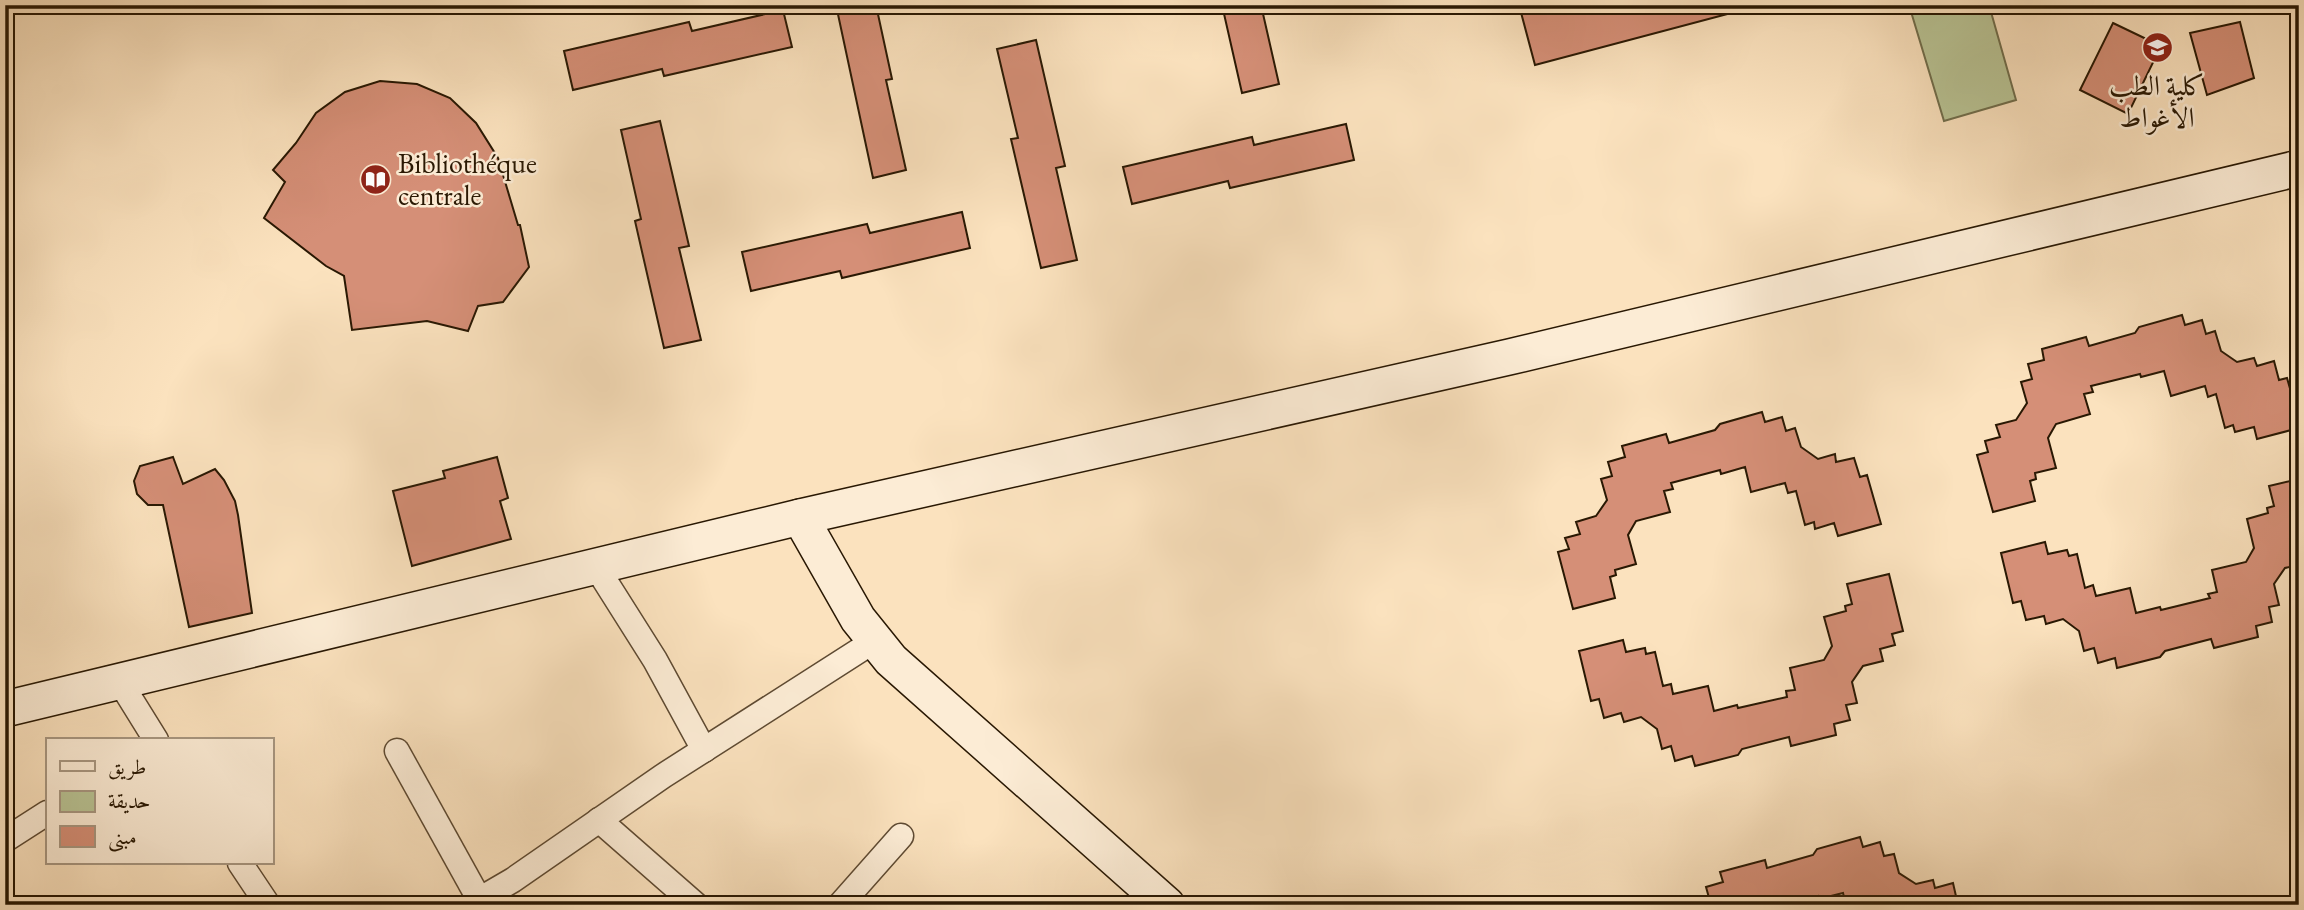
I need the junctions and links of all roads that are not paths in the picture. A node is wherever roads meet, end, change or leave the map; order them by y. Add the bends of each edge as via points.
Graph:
1 (2299, 168) edge
2 (800, 517) junction
3 (595, 565) junction
4 (874, 641) junction
5 (120, 682) junction
6 (5, 709) edge
7 (155, 738) edge
8 (704, 750) junction
9 (397, 751) dead end
10 (46, 814) edge
11 (600, 820) junction
12 (901, 836) dead end
13 (5, 840) edge
14 (241, 864) edge
15 (474, 902) edge
16 (268, 905) edge
17 (696, 905) edge
18 (840, 905) edge
19 (1167, 905) edge

1 - 2 street via 1510,357
2 - 3 street
2 - 4 street
3 - 5 street
3 - 8 street
4 - 8 street
4 - 19 street via 914,682
5 - 6 street
5 - 7 street
8 - 11 street
9 - 15 street
10 - 13 street
11 - 15 street
11 - 17 street
12 - 18 street
14 - 16 street

